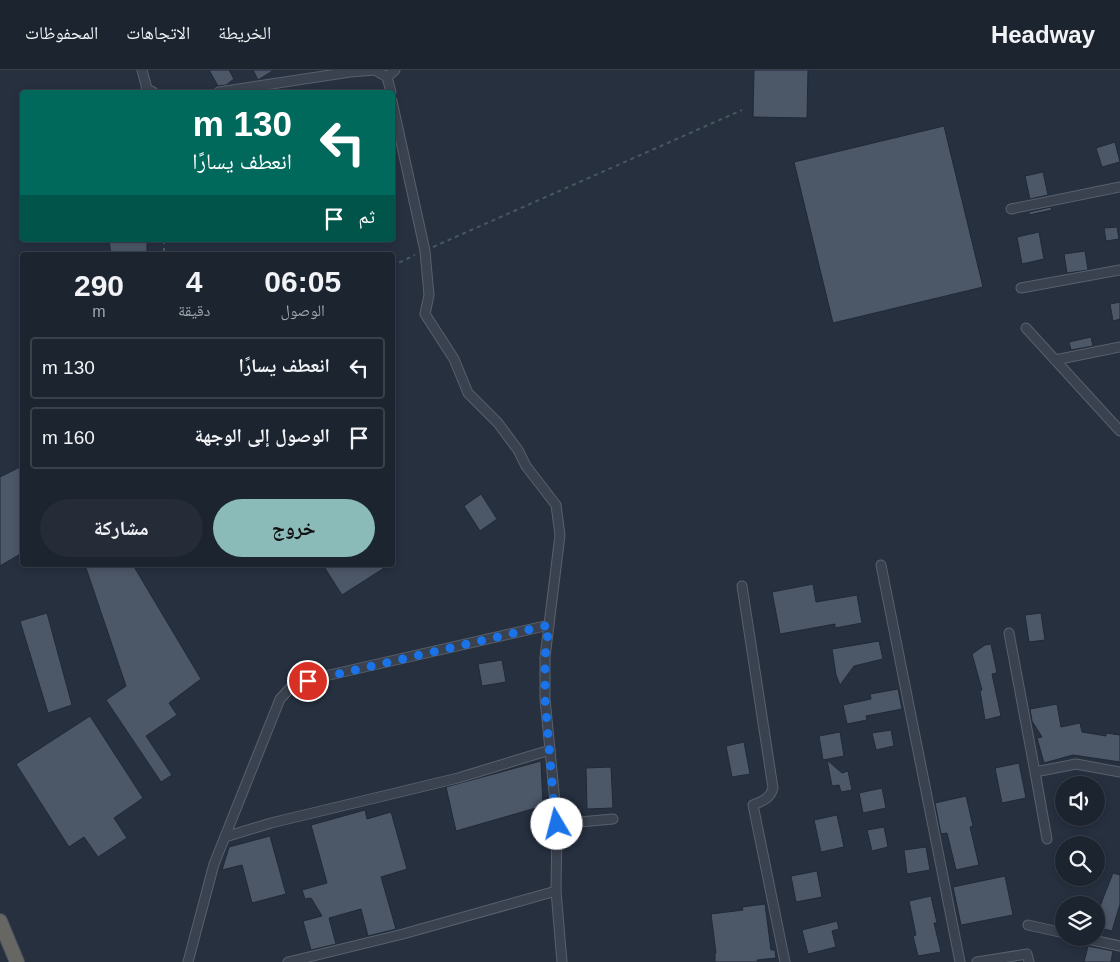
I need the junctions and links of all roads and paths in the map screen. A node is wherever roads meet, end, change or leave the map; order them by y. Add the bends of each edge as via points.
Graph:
1 (142, 70) edge
2 (394, 70) edge
3 (387, 77) junction
4 (149, 90) edge
5 (232, 90) edge
6 (390, 90) edge
7 (742, 110) dead end
8 (395, 115) edge
9 (1120, 186) edge
10 (1011, 209) dead end
11 (425, 251) junction
12 (395, 265) edge
13 (1120, 270) edge
14 (1021, 288) dead end
15 (1026, 328) dead end
16 (1120, 347) edge
17 (1055, 360) junction
18 (1119, 429) edge
19 (881, 565) dead end
20 (742, 586) dead end
21 (549, 625) junction
22 (1009, 633) dead end
23 (550, 750) junction
24 (1035, 772) junction
25 (1120, 772) edge
26 (613, 819) dead end
27 (557, 824) junction
28 (225, 837) junction
29 (1047, 839) dead end
30 (556, 891) junction
31 (0, 921) edge
32 (1028, 925) dead end
33 (1055, 931) edge
34 (1105, 943) edge
35 (1120, 946) edge
36 (17, 962) edge
37 (188, 962) edge
38 (288, 962) edge
39 (562, 962) edge
40 (785, 962) edge
41 (960, 962) edge
42 (977, 962) edge
43 (1029, 962) edge

1 - 4 street
2 - 3 street
3 - 5 street via 374,70 350,72
3 - 6 street
7 - 11 path
8 - 11 street
9 - 10 street
11 - 12 path
11 - 21 street via 429,295 425,314 454,359 468,394 498,423 556,505 560,535
13 - 14 street
15 - 17 street
16 - 17 street
17 - 18 street
19 - 41 street
20 - 40 street via 773,788 767,799 753,805
21 - 23 street via 545,699
21 - 28 street via 292,686 280,699
22 - 24 street
23 - 27 street
23 - 28 street via 458,778
24 - 25 street via 1076,764
24 - 29 street
26 - 27 street
27 - 30 street
28 - 37 street via 214,864
30 - 38 street via 404,934
30 - 39 street
31 - 36 highway
32 - 33 street
34 - 35 street
42 - 43 street via 1027,954

